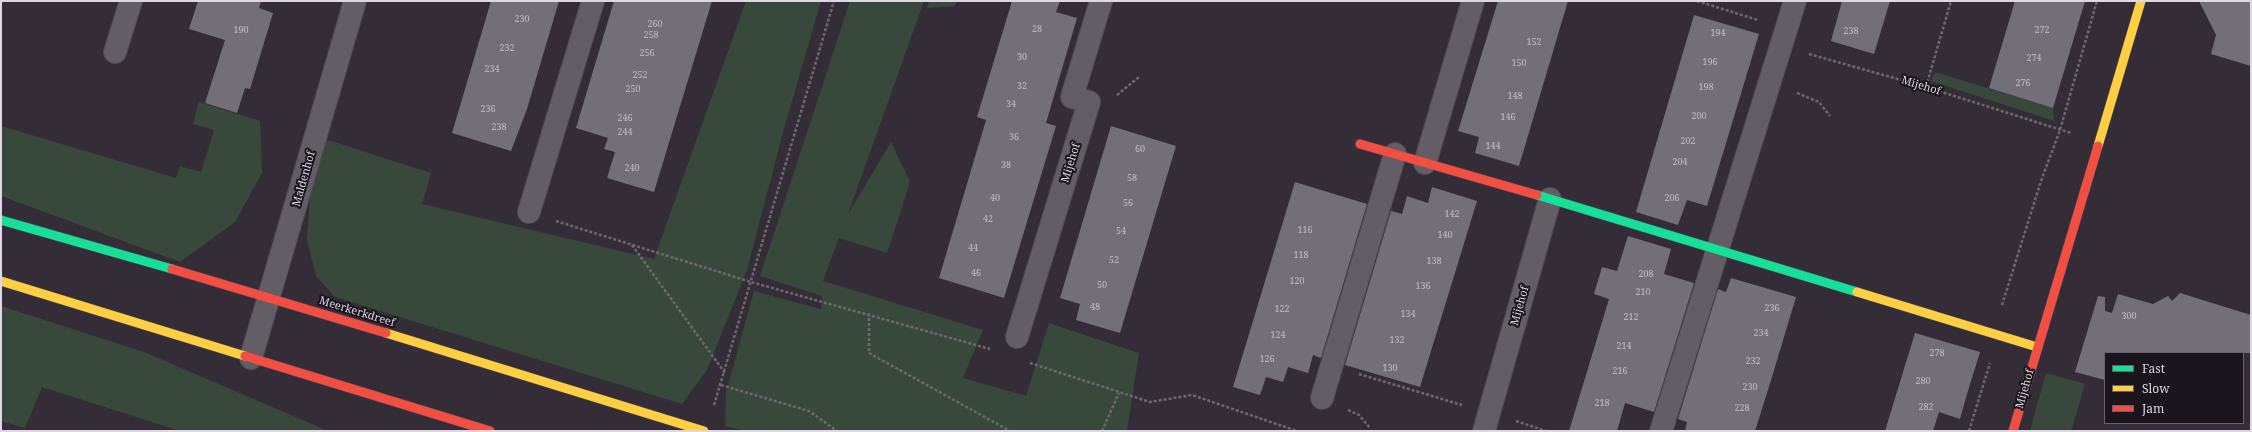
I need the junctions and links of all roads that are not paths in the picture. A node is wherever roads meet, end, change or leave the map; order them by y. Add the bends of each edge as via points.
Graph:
1 (132, 1) edge
2 (355, 1) edge
3 (593, 1) edge
4 (1101, 1) edge
5 (1473, 1) edge
6 (1795, 1) edge
7 (2141, 1) edge
8 (115, 52) dead end
9 (1360, 144) dead end
10 (1395, 154) junction
11 (1425, 163) junction
12 (1550, 199) junction
13 (529, 212) road end
14 (1, 220) edge
15 (1717, 250) junction
16 (1, 281) edge
17 (269, 297) junction
18 (1013, 346) road end
19 (2038, 347) junction
20 (251, 358) junction
21 (1322, 398) dead end
22 (1486, 422) edge
23 (490, 431) edge
24 (704, 431) edge
25 (1661, 431) edge
26 (2012, 431) edge

1 - 8 street
2 - 17 street, Maldenhof
3 - 13 street
4 - 18 street, Mijehof via 1072,97 1090,102
5 - 11 street
6 - 15 street
7 - 19 street, Mijehof
9 - 10 street
10 - 11 street
10 - 21 street
11 - 12 street
12 - 15 street
12 - 22 street, Mijehof
14 - 17 street, Meerkerkdreef
15 - 19 street
15 - 25 street
16 - 20 street
17 - 20 street, Maldenhof
17 - 24 street, Meerkerkdreef
19 - 26 street, Mijehof
20 - 23 street

